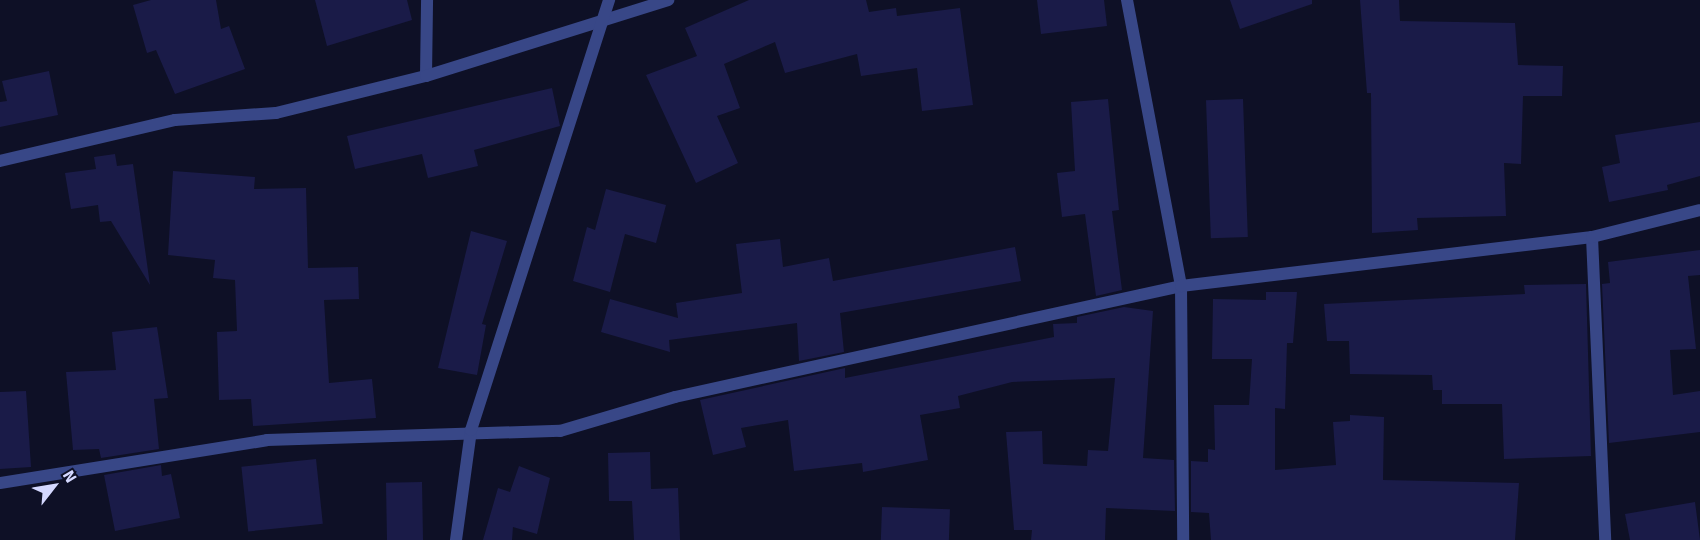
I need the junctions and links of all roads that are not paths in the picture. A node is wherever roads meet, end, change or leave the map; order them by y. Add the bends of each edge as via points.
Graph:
1 (428, 0) edge
2 (609, 0) edge
3 (668, 0) edge
4 (1127, 0) edge
5 (603, 20) junction
6 (426, 76) junction
7 (0, 161) edge
8 (1700, 210) edge
9 (1592, 237) junction
10 (1181, 286) junction
11 (471, 430) junction
12 (0, 483) edge
13 (456, 540) edge
14 (1182, 540) edge
15 (1605, 540) edge

1 - 6 street
2 - 5 street
3 - 5 street
4 - 10 street
5 - 6 street
5 - 11 street
6 - 7 street via 276,113 175,120
8 - 9 street
9 - 10 street
9 - 15 street
10 - 11 street via 675,397 560,431
10 - 14 street
11 - 12 street via 267,440
11 - 13 street

